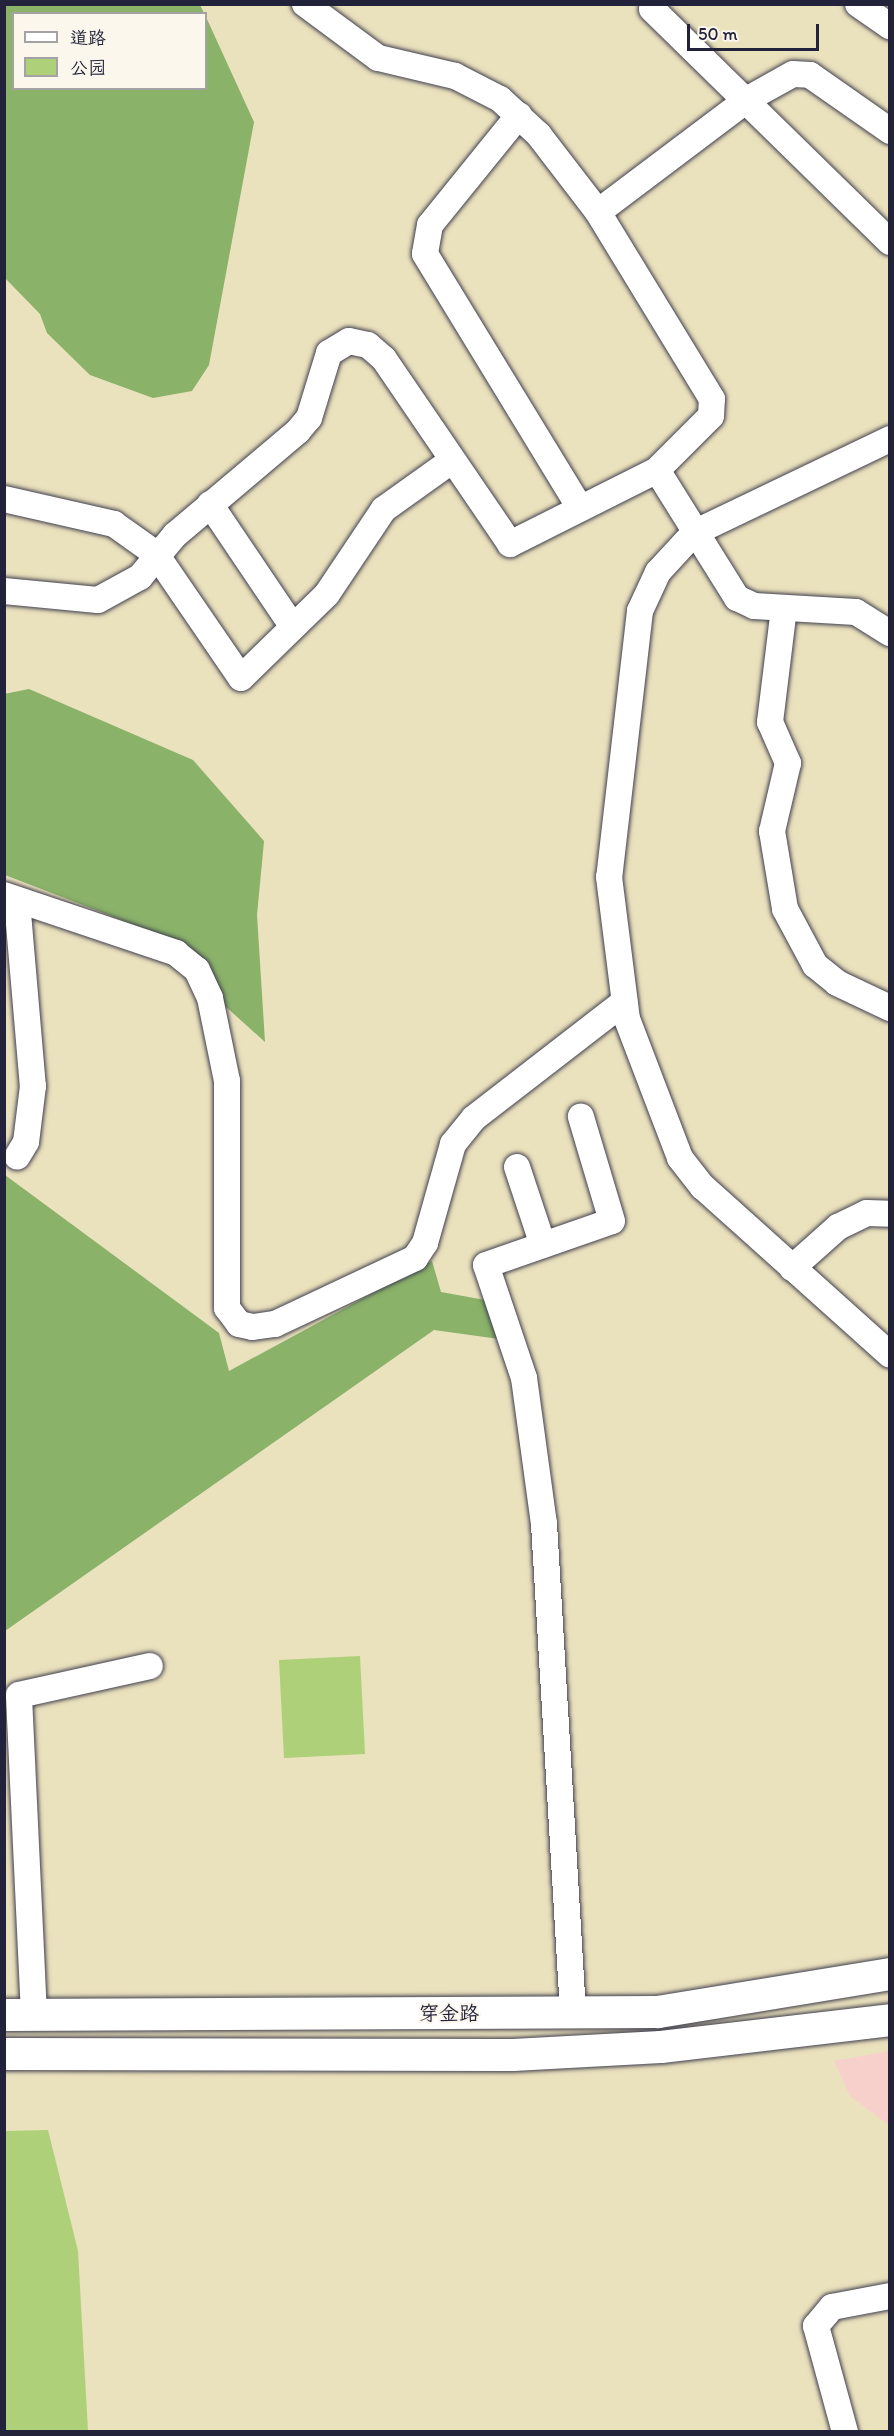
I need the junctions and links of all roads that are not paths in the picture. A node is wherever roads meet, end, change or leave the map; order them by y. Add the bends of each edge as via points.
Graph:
1 (305, 4) edge
2 (858, 4) edge
3 (652, 9) dead end
4 (890, 26) edge
5 (748, 99) junction
6 (519, 115) junction
7 (890, 131) edge
8 (598, 212) junction
9 (890, 242) edge
10 (890, 439) edge
11 (450, 462) junction
12 (657, 471) junction
13 (4, 499) edge
14 (210, 504) junction
15 (580, 508) junction
16 (694, 533) junction
17 (156, 554) junction
18 (4, 591) edge
19 (784, 608) junction
20 (291, 624) junction
21 (890, 633) edge
22 (11, 898) edge
23 (624, 1002) junction
24 (890, 1008) edge
25 (581, 1117) dead end
26 (17, 1157) dead end
27 (517, 1167) dead end
28 (890, 1214) edge
29 (543, 1245) junction
30 (792, 1268) junction
31 (890, 1355) edge
32 (150, 1666) dead end
33 (890, 1974) edge
34 (573, 2012) junction
35 (19, 2015) edge
36 (890, 2020) edge
37 (4, 2054) edge
38 (890, 2296) edge
39 (845, 2432) edge

1 - 6 street via 378,58 454,76 500,99
2 - 4 street
3 - 5 street
5 - 7 street via 803,72
5 - 8 street
5 - 9 street
6 - 8 street
6 - 15 street via 429,225 425,254
8 - 12 street via 712,399 701,431
10 - 16 street
11 - 14 street via 384,359 368,345 350,341 329,353 309,418
11 - 15 street via 510,544
11 - 20 street via 384,509 327,594
12 - 15 street
12 - 16 street
13 - 17 street via 114,524
14 - 17 street
14 - 20 street
16 - 19 street via 737,598 754,606
16 - 23 street via 658,572 640,611 609,877
17 - 18 street via 140,577 98,600
17 - 20 street via 241,678
19 - 21 street via 856,612
19 - 24 street via 770,722 788,763 772,831 785,909 815,965 837,983
22 - 23 street via 176,953 197,970 210,998 227,1081 227,1308 239,1324 253,1327 292,1317 415,1258 425,1243 453,1144 474,1118
22 - 26 street via 33,1086 26,1142
23 - 30 street via 680,1158 703,1187
25 - 29 street via 612,1221
27 - 29 street
28 - 30 street via 867,1213 838,1227
29 - 34 street via 486,1265 524,1378 544,1524
30 - 31 street
32 - 35 street via 20,1695
33 - 34 main road, 穿金路 via 658,2012
34 - 35 main road, 穿金路
36 - 37 main road, 穿金路 via 661,2047 513,2055
38 - 39 street via 832,2307 816,2326

